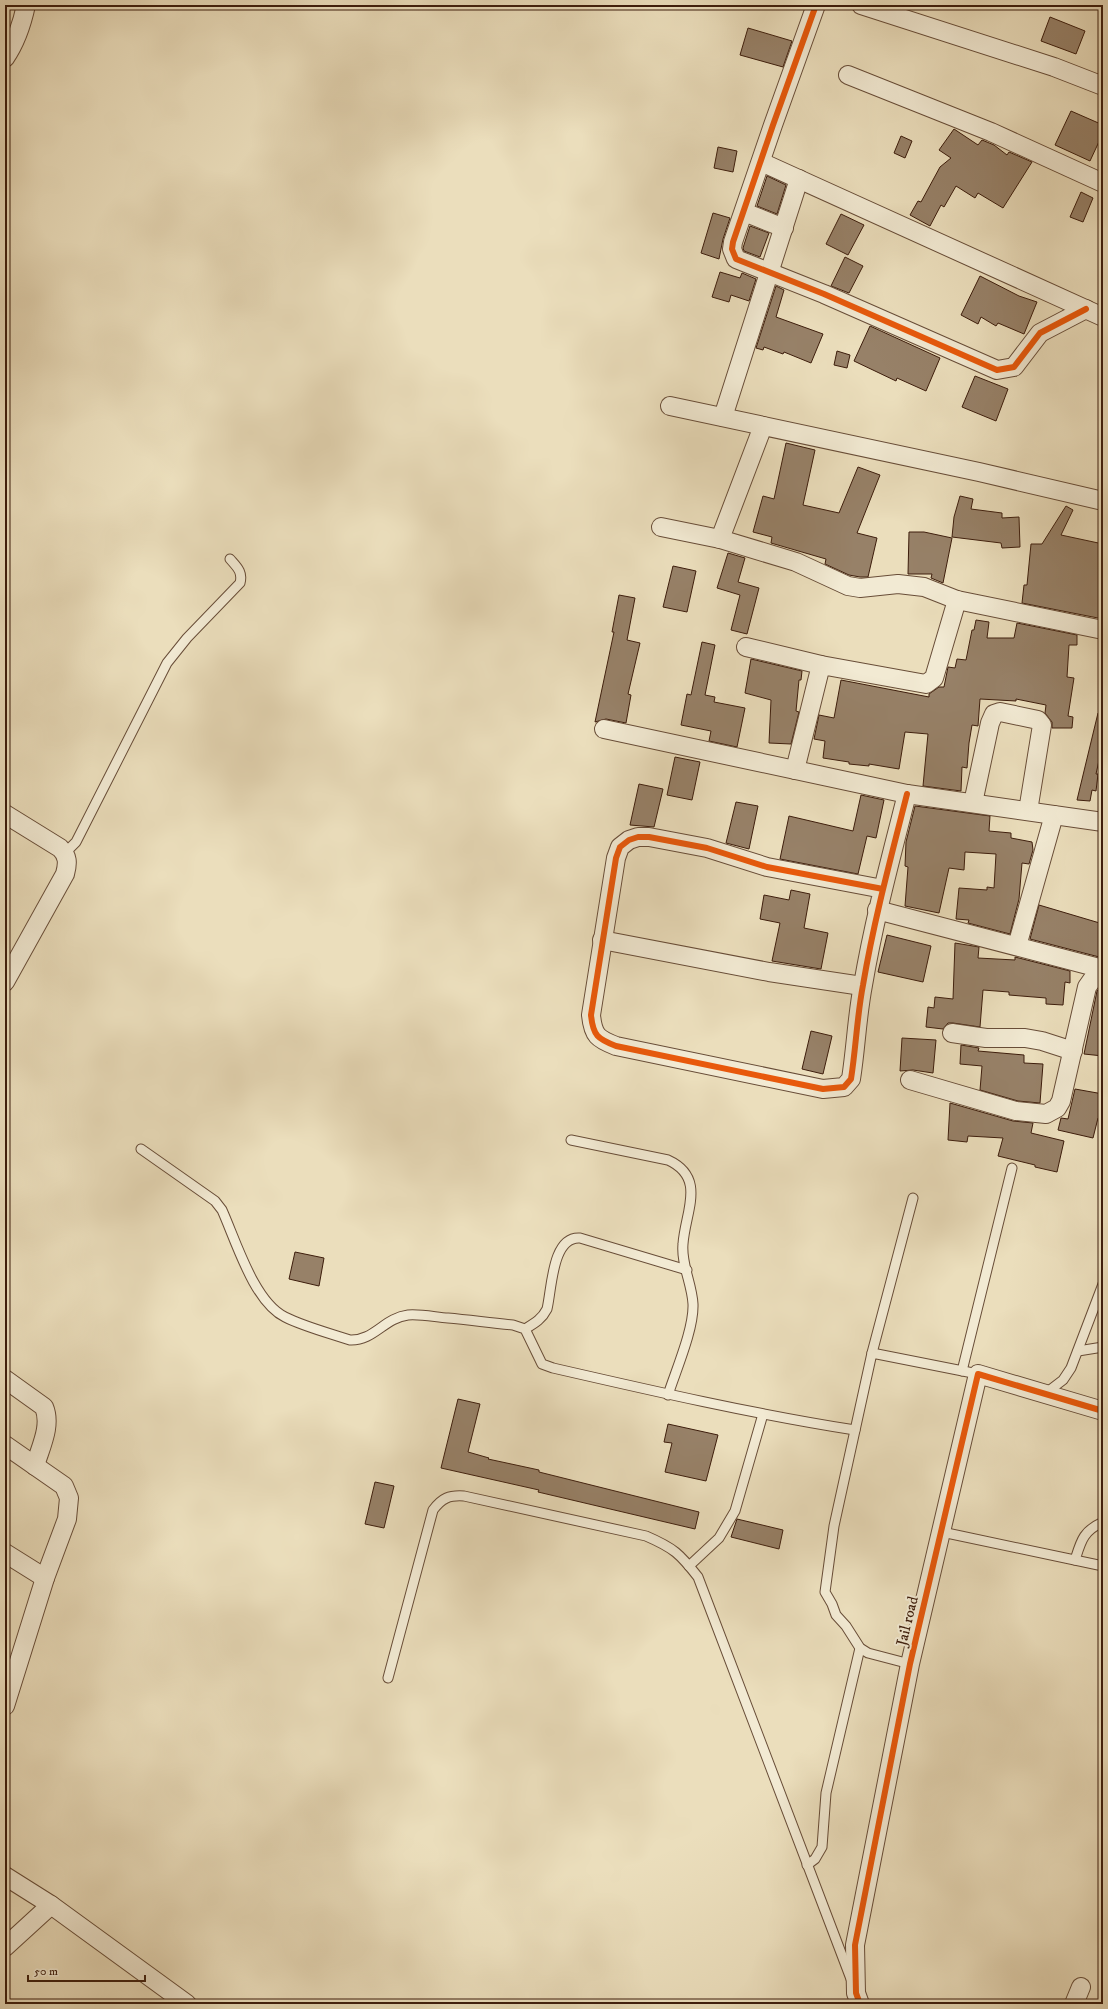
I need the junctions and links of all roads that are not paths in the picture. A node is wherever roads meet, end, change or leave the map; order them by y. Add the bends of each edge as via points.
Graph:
1 (26, 5) edge
2 (816, 5) edge
3 (861, 5) edge
4 (5, 58) edge
5 (848, 75) dead end
6 (1103, 86) edge
7 (761, 162) junction
8 (799, 179) junction
9 (1103, 183) edge
10 (744, 212) junction
11 (784, 228) junction
12 (770, 271) junction
13 (1086, 309) junction
14 (1103, 316) edge
15 (670, 406) dead end
16 (723, 417) junction
17 (763, 426) junction
18 (1103, 501) edge
19 (662, 527) dead end
20 (720, 539) junction
21 (230, 559) dead end
22 (957, 600) junction
23 (1103, 630) edge
24 (746, 647) dead end
25 (821, 665) junction
26 (604, 728) dead end
27 (795, 770) junction
28 (907, 794) junction
29 (973, 803) junction
30 (1028, 811) junction
31 (5, 814) edge
32 (1054, 815) junction
33 (1103, 822) edge
34 (65, 853) junction
35 (883, 889) junction
36 (877, 910) junction
37 (602, 940) junction
38 (1017, 946) junction
39 (1103, 969) edge
40 (1103, 973) edge
41 (5, 982) edge
42 (862, 986) junction
43 (952, 1033) dead end
44 (1073, 1051) junction
45 (910, 1080) dead end
46 (571, 1140) dead end
47 (141, 1149) dead end
48 (1012, 1168) dead end
49 (913, 1198) dead end
50 (687, 1270) junction
51 (1103, 1284) edge
52 (525, 1329) junction
53 (1103, 1347) edge
54 (1078, 1352) junction
55 (872, 1353) junction
56 (970, 1372) junction
57 (5, 1379) edge
58 (1046, 1393) junction
59 (668, 1395) junction
60 (1103, 1411) edge
61 (763, 1414) junction
62 (855, 1430) junction
63 (5, 1445) edge
64 (35, 1466) junction
65 (1103, 1522) edge
66 (942, 1532) junction
67 (5, 1553) edge
68 (1075, 1560) junction
69 (689, 1566) junction
70 (1103, 1566) edge
71 (45, 1578) junction
72 (860, 1648) junction
73 (910, 1664) junction
74 (388, 1678) dead end
75 (5, 1706) edge
76 (807, 1865) junction
77 (5, 1876) edge
78 (51, 1905) junction
79 (5, 1947) edge
80 (1081, 1987) dead end
81 (858, 1999) edge
82 (187, 2004) edge
83 (1074, 2004) edge

1 - 4 street via 13,46
2 - 7 street
3 - 6 street via 1054,67
5 - 9 street via 991,132
7 - 8 street
7 - 10 street
8 - 11 street
8 - 13 street
10 - 11 street
10 - 12 street via 733,242 733,254 736,259
11 - 12 street
12 - 13 street via 997,370 1014,367 1040,333
12 - 16 street
13 - 14 street
15 - 16 street
16 - 17 street
17 - 18 street
17 - 20 street
19 - 20 street
20 - 22 street via 796,562 848,586 860,588 898,584 924,587
21 - 34 lane via 240,570 240,583 187,638 167,663 76,842
22 - 23 street
22 - 25 street via 934,678 926,684
24 - 25 street
25 - 27 street
26 - 27 street
27 - 28 street
28 - 29 street
28 - 35 street
29 - 30 street
29 - 30 street via 990,724 994,714 1000,712 1038,720 1042,725
30 - 32 street
31 - 34 street
32 - 33 street
32 - 38 street
34 - 41 street via 65,874
35 - 36 street
35 - 37 street via 767,867 694,845 638,837 629,840 620,848 616,858
36 - 38 street
36 - 42 street
37 - 42 street via 769,972
37 - 42 street via 591,1015 592,1028 601,1039 616,1046 823,1089 844,1087 851,1079
38 - 39 street
40 - 44 street via 1094,977 1087,987
43 - 44 street via 986,1038 1025,1038
44 - 45 street via 1061,1101 1058,1108 1046,1114 1004,1108
46 - 50 lane via 668,1160 679,1165 686,1173 691,1187 682,1245
47 - 52 lane via 215,1201 222,1210 256,1286 264,1299 285,1317 355,1340 366,1338 386,1323 407,1315 513,1325
48 - 56 lane
49 - 55 lane
50 - 52 lane via 572,1237 559,1250 548,1304 543,1316
50 - 59 lane via 692,1291 692,1318
51 - 54 lane
52 - 59 lane via 542,1364
53 - 54 lane
54 - 58 lane via 1063,1380
55 - 56 lane
55 - 62 lane
56 - 58 street
56 - 66 street, Jail road
57 - 64 street via 44,1407 47,1413 47,1428
58 - 60 street
59 - 61 lane
61 - 62 lane
61 - 69 lane via 732,1517 719,1538
62 - 72 lane via 834,1526 825,1592 836,1615
63 - 64 street
64 - 71 street via 64,1486 69,1498 67,1519
65 - 68 lane via 1082,1538
66 - 68 lane
66 - 73 street, Jail road
67 - 71 street
68 - 70 lane
69 - 74 lane via 682,1556 669,1546 646,1536 451,1495 441,1500 433,1510
69 - 76 lane via 698,1577
71 - 75 street
72 - 73 lane via 875,1656
72 - 76 lane via 826,1792 822,1847 815,1859
73 - 81 street, Jail road via 855,1945
76 - 81 lane
77 - 78 street
78 - 79 street
78 - 82 street
80 - 83 street

